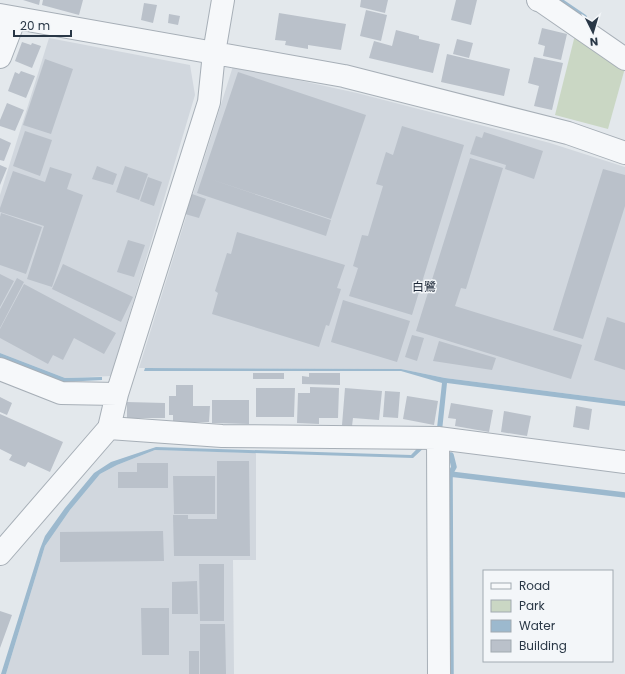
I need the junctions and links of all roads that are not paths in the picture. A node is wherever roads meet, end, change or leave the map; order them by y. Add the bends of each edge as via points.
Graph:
1 (223, 0) edge
2 (540, 0) edge
3 (8, 16) edge
4 (214, 53) junction
5 (0, 57) edge
6 (625, 59) edge
7 (625, 153) edge
8 (0, 369) edge
9 (117, 394) junction
10 (109, 428) junction
11 (432, 438) junction
12 (625, 462) edge
13 (0, 554) edge
14 (439, 674) edge

1 - 4 street
2 - 6 street
3 - 4 street
3 - 5 street
4 - 7 street via 344,76 568,133
4 - 9 street via 209,102
8 - 9 street via 61,393
9 - 10 street
10 - 11 street via 222,436
10 - 13 street
11 - 12 street
11 - 14 street

